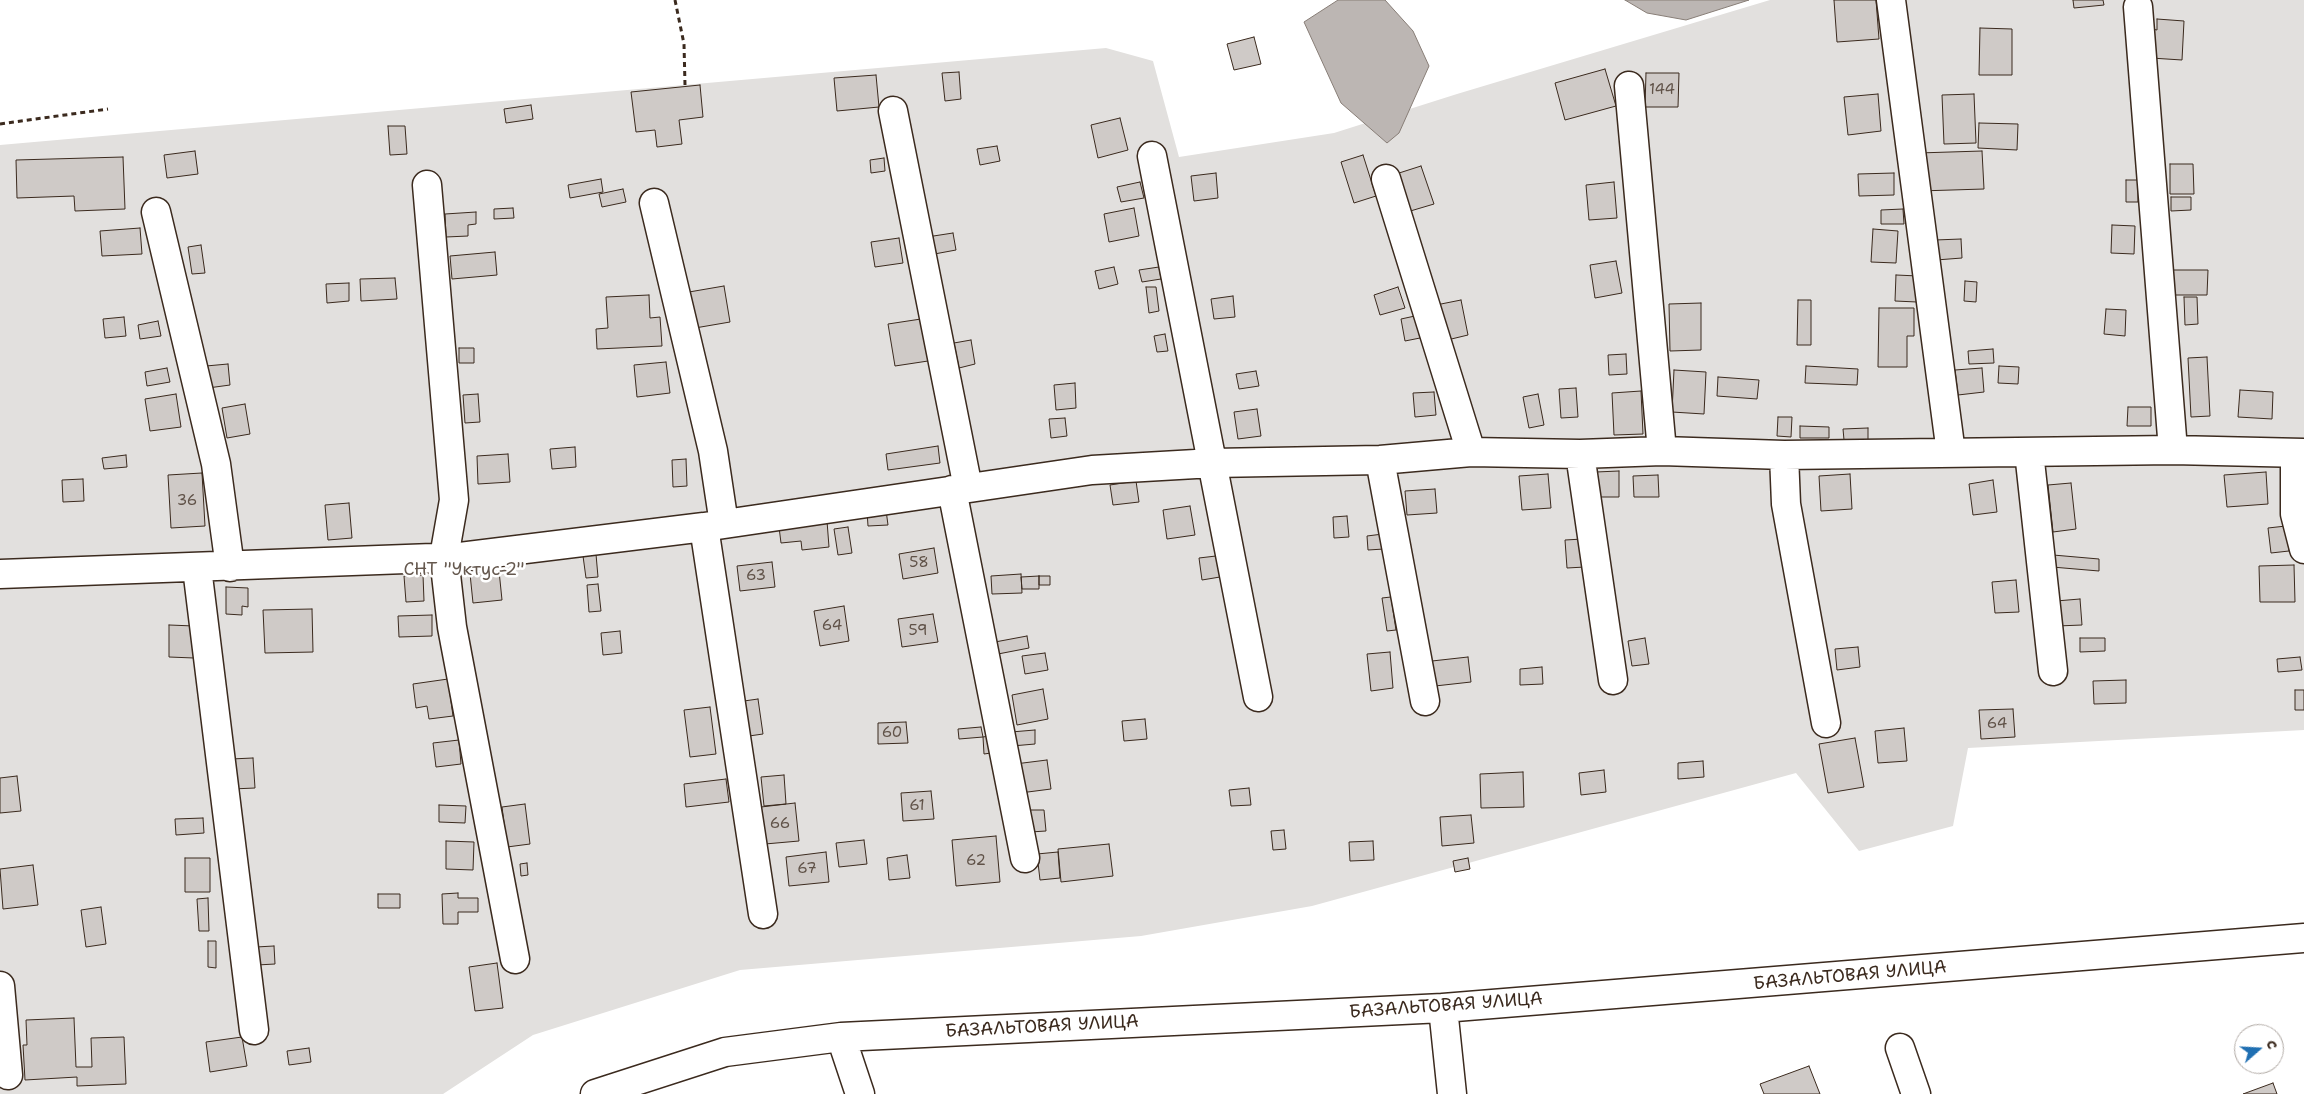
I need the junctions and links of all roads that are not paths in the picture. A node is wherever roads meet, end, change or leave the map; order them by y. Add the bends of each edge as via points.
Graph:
1 (1891, 0) edge
2 (2138, 7) dead end
3 (1629, 86) dead end
4 (893, 111) dead end
5 (1152, 156) dead end
6 (1386, 180) dead end
7 (427, 185) dead end
8 (654, 203) dead end
9 (156, 212) dead end
10 (2173, 450) junction
11 (1662, 451) junction
12 (1471, 452) junction
13 (2030, 452) junction
14 (1951, 453) junction
15 (2300, 453) edge
16 (1580, 454) junction
17 (1784, 455) junction
18 (1380, 460) junction
19 (1213, 463) junction
20 (960, 489) junction
21 (714, 525) junction
22 (2304, 550) edge
23 (444, 557) junction
24 (230, 567) junction
25 (197, 568) junction
26 (0, 574) edge
27 (2053, 671) dead end
28 (1613, 680) dead end
29 (1258, 697) dead end
30 (1425, 701) dead end
31 (1826, 723) dead end
32 (1025, 858) dead end
33 (762, 914) dead end
34 (2304, 938) edge
35 (515, 959) dead end
36 (0, 986) edge
37 (1443, 1008) junction
38 (254, 1030) dead end
39 (841, 1037) junction
40 (1900, 1048) dead end
41 (8, 1074) dead end
42 (594, 1094) edge
43 (860, 1094) edge
44 (1452, 1094) edge
45 (1916, 1094) edge

1 - 14 street
2 - 10 street
3 - 11 street
4 - 20 street
5 - 19 street
6 - 12 street
7 - 23 street via 454,500
8 - 21 street via 713,451
9 - 24 street via 216,464
10 - 13 street
10 - 15 street
11 - 16 street
11 - 17 street
12 - 16 street
12 - 18 street
13 - 14 street
13 - 27 street
14 - 17 street
15 - 22 street via 2295,514
16 - 28 street
17 - 31 street via 1786,504
18 - 19 street
18 - 30 street
19 - 20 street via 1092,470
19 - 29 street
20 - 21 street
20 - 32 street
21 - 23 street
21 - 33 street
23 - 24 street
23 - 35 street via 452,627
24 - 25 street
25 - 26 street
25 - 38 street
34 - 37 street, БАЗАЛЬТОВАЯ УЛИЦА
36 - 41 street
37 - 39 street, БАЗАЛЬТОВАЯ УЛИЦА
37 - 44 street
39 - 42 street, БАЗАЛЬТОВАЯ УЛИЦА via 725,1052
39 - 43 street
40 - 45 street

